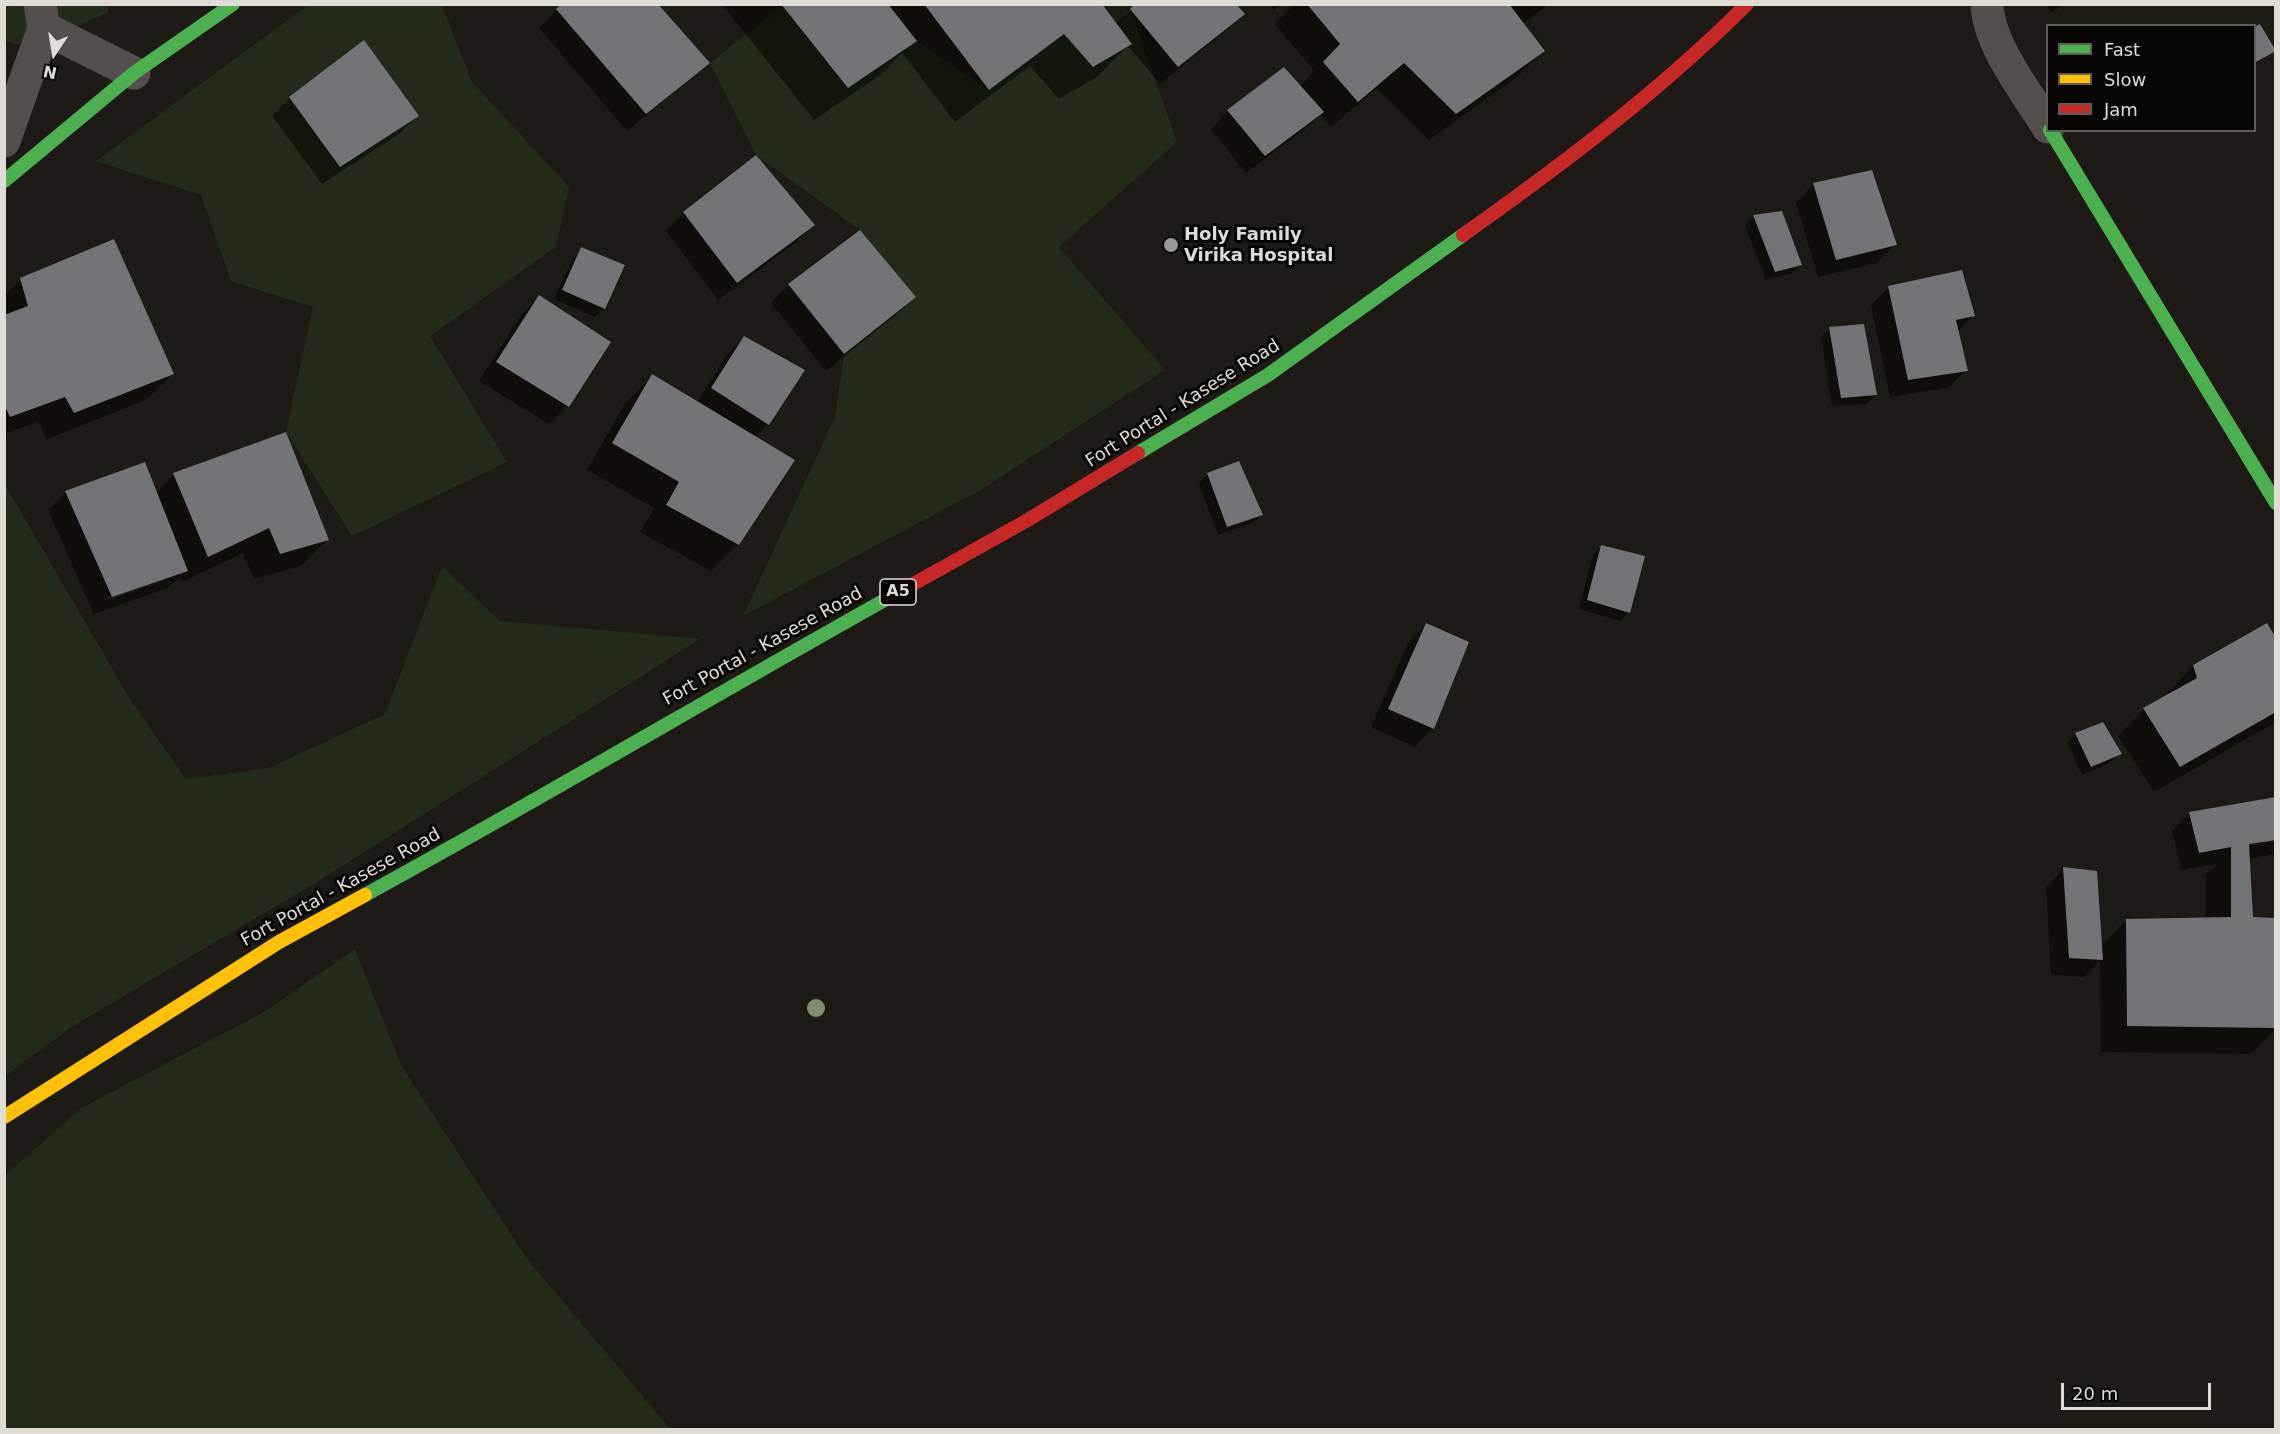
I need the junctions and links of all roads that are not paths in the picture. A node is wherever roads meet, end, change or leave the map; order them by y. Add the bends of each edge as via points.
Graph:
1 (233, 4) edge
2 (1747, 4) edge
3 (1987, 4) edge
4 (42, 16) edge
5 (134, 73) junction
6 (2046, 124) edge
7 (2051, 132) edge
8 (4, 141) edge
9 (4, 181) edge
10 (2276, 502) edge
11 (4, 1117) edge

1 - 5 main road
2 - 11 main road, Fort Portal - Kasese Road / A5 via 1697,54 1571,158 1268,375 1026,521 693,707 518,811 279,942
3 - 6 street via 2004,55
4 - 5 street
4 - 8 street
5 - 9 main road
7 - 10 main road

